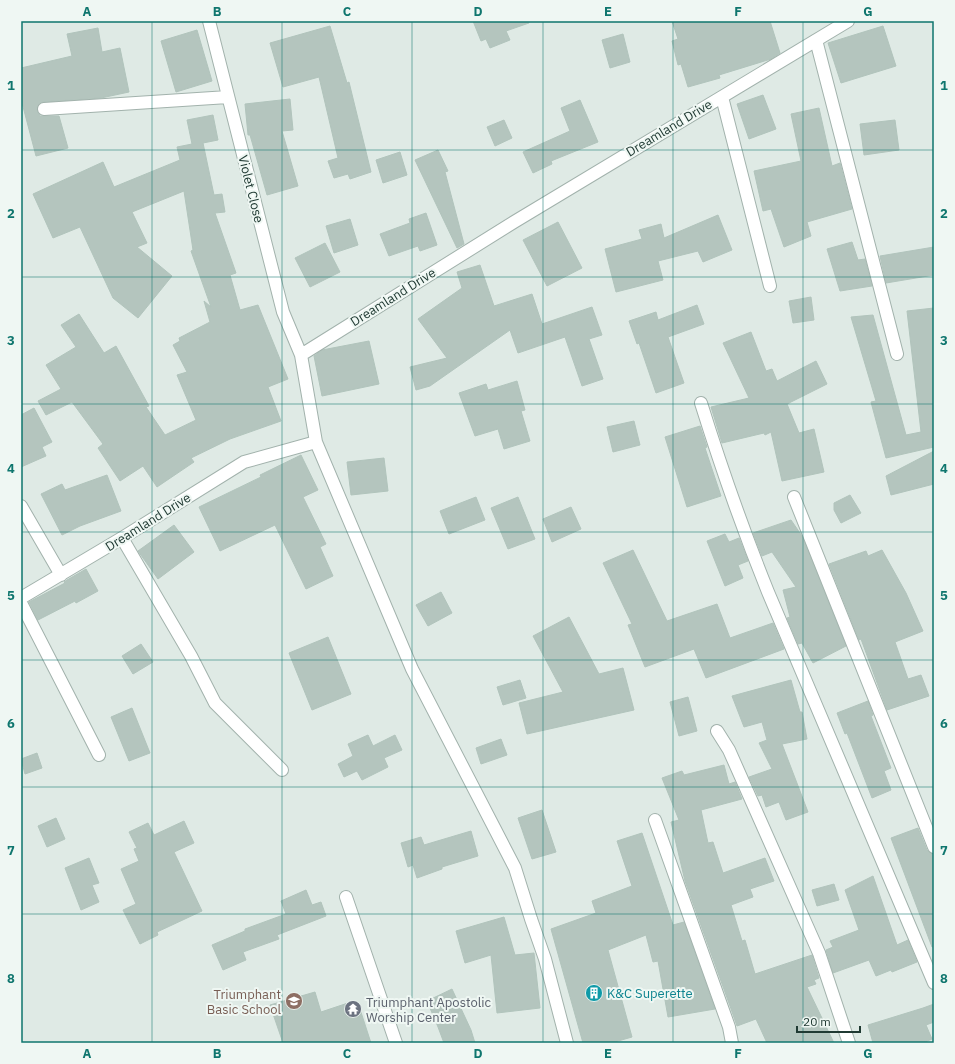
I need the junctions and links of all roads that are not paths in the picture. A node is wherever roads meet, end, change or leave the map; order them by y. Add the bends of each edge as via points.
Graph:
1 (209, 21) edge
2 (848, 21) edge
3 (816, 40) junction
4 (228, 97) junction
5 (722, 97) junction
6 (44, 109) dead end
7 (770, 286) dead end
8 (301, 354) junction
9 (897, 354) dead end
10 (702, 403) dead end
11 (316, 442) junction
12 (794, 497) dead end
13 (21, 506) edge
14 (122, 538) junction
15 (61, 575) junction
16 (21, 598) edge
17 (21, 603) edge
18 (717, 731) dead end
19 (98, 755) dead end
20 (282, 770) dead end
21 (655, 820) dead end
22 (934, 847) edge
23 (346, 896) dead end
24 (934, 983) edge
25 (396, 1043) edge
26 (568, 1043) edge
27 (732, 1043) edge
28 (849, 1043) edge

1 - 4 street, Violet Close
2 - 3 street, Dreamland Drive
3 - 5 street, Dreamland Drive
3 - 9 street
4 - 6 street
4 - 8 street, Violet Close via 283,312
5 - 7 street
5 - 8 street, Dreamland Drive
8 - 11 street
10 - 24 street via 721,466 768,592
11 - 14 street, Dreamland Drive via 244,462
11 - 26 street via 412,669 515,868 545,959
12 - 22 street
13 - 15 street
14 - 15 street, Dreamland Drive
14 - 20 street via 215,702
15 - 16 street, Dreamland Drive
17 - 19 street
18 - 28 street via 729,750 819,953
21 - 27 street via 729,1027
23 - 25 street

